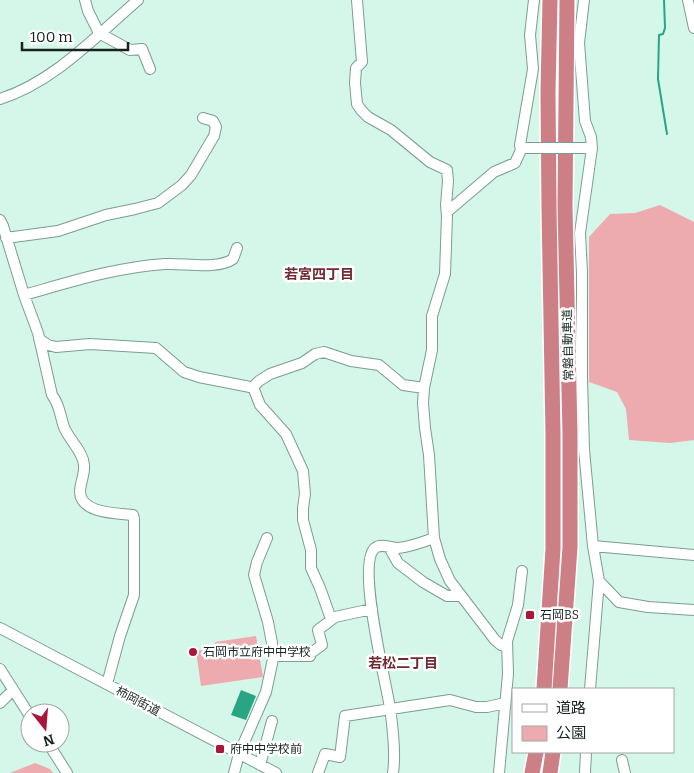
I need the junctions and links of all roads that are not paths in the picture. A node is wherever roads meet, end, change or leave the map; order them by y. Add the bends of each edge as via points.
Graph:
1 (85, 0) edge
2 (138, 0) edge
3 (357, 0) edge
4 (534, 0) edge
5 (550, 0) edge
6 (567, 0) edge
7 (584, 0) edge
8 (688, 0) edge
9 (694, 28) edge
10 (99, 33) junction
11 (150, 69) dead end
12 (0, 99) edge
13 (203, 118) dead end
14 (589, 148) junction
15 (524, 149) junction
16 (447, 212) junction
17 (0, 220) edge
18 (6, 238) junction
19 (237, 248) dead end
20 (24, 295) junction
21 (39, 339) junction
22 (253, 387) junction
23 (424, 388) junction
24 (267, 538) dead end
25 (434, 538) junction
26 (593, 546) junction
27 (389, 547) junction
28 (694, 555) edge
29 (522, 571) dead end
30 (599, 580) junction
31 (460, 596) junction
32 (372, 609) junction
33 (694, 610) edge
34 (331, 619) junction
35 (0, 628) edge
36 (507, 647) junction
37 (273, 656) junction
38 (0, 669) edge
39 (107, 684) junction
40 (544, 688) edge
41 (560, 688) edge
42 (590, 688) edge
43 (13, 690) junction
44 (22, 703) edge
45 (506, 703) junction
46 (0, 704) edge
47 (390, 708) junction
48 (272, 720) dead end
49 (55, 753) edge
50 (536, 753) edge
51 (553, 753) edge
52 (586, 753) edge
53 (239, 754) junction
54 (622, 760) dead end
55 (260, 765) junction
56 (67, 772) edge
57 (234, 773) edge
58 (276, 773) edge
59 (318, 773) edge
60 (393, 773) edge
61 (500, 773) edge
62 (532, 773) edge
63 (550, 773) edge
64 (585, 773) edge
65 (625, 773) edge

1 - 10 street
2 - 10 street
3 - 16 street via 362,62 355,74 357,104 368,117 446,170
4 - 15 street via 530,35 533,69 520,145
5 - 40 highway, 常磐自動車道 via 548,189 553,539
6 - 41 highway, 常磐自動車道 via 565,187 570,547
7 - 14 street via 580,43 586,121 591,137
8 - 9 street
10 - 11 street via 130,50 142,49
10 - 12 street via 43,78
13 - 18 street via 213,121 216,127 214,136 192,175 158,203 106,214 58,231
14 - 15 street, bridge
14 - 26 street via 580,233 584,450
15 - 16 street via 515,163 494,172
16 - 23 street via 445,274 432,316 432,350
17 - 18 street
18 - 20 street
19 - 20 street via 233,259 223,264 128,268
20 - 21 street
21 - 22 street via 56,347 90,344 156,348 184,372
21 - 39 street via 52,395 58,402 64,427 84,463 80,493 83,501 98,511 132,515 135,523 134,595
22 - 23 street via 270,374 324,352 351,361 379,365 403,385
22 - 34 street via 260,405 286,434 303,471 305,494 302,508 311,550 310,568
23 - 25 street
24 - 37 street via 254,575 268,622
25 - 27 street via 405,547
25 - 31 street via 440,559
26 - 28 street
26 - 30 street
27 - 31 street via 398,563 422,582 447,596
27 - 32 street via 376,547 369,561
29 - 36 street via 518,605
30 - 33 street via 620,602
30 - 42 street
31 - 36 street via 494,640
32 - 34 street
32 - 47 street
34 - 37 street via 318,630 322,645 310,656
35 - 39 street, 柿岡街道
36 - 45 street
37 - 53 street via 266,692
38 - 43 street
39 - 53 street, 柿岡街道
43 - 44 street
43 - 46 street
45 - 47 street via 476,707 450,700
45 - 61 street
47 - 59 street via 345,716 340,757 325,754
47 - 60 street
48 - 55 street
49 - 56 street
50 - 62 highway
51 - 63 highway
52 - 64 street
53 - 55 street, 柿岡街道
53 - 57 street
54 - 65 street
55 - 58 street, 柿岡街道

